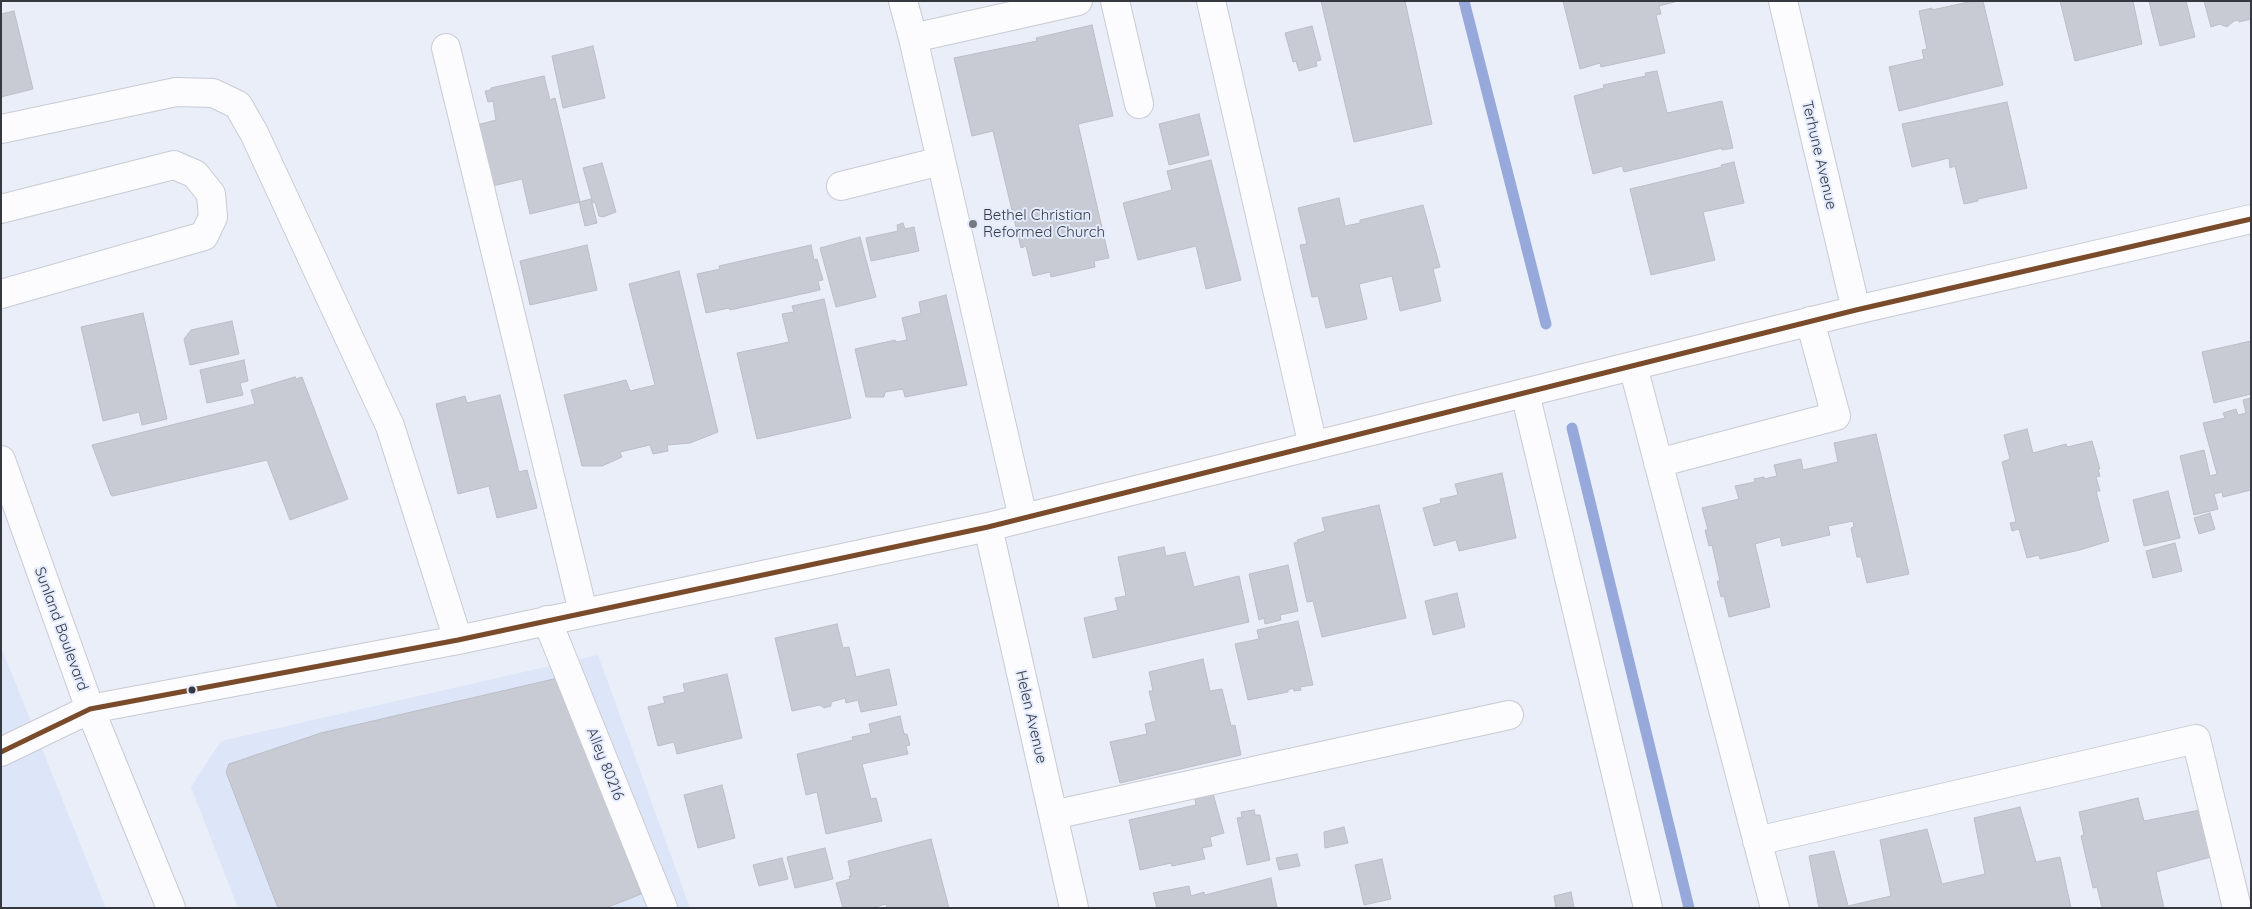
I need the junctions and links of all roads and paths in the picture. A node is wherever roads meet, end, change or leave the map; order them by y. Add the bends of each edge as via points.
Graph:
1 (903, 1) edge
2 (1078, 1) edge
3 (1115, 1) edge
4 (1211, 1) edge
5 (1783, 1) edge
6 (913, 38) junction
7 (446, 48) dead end
8 (1139, 104) dead end
9 (1, 129) edge
10 (941, 161) junction
11 (841, 186) dead end
12 (1, 209) edge
13 (2251, 220) edge
14 (1, 294) edge
15 (1856, 310) junction
16 (1810, 321) junction
17 (1632, 366) junction
18 (1525, 393) junction
19 (1312, 446) junction
20 (1, 460) edge
21 (1658, 463) junction
22 (1023, 518) junction
23 (988, 527) junction
24 (583, 612) junction
25 (547, 620) junction
26 (458, 640) junction
27 (90, 709) junction
28 (1509, 714) dead end
29 (1, 752) edge
30 (1053, 815) junction
31 (1757, 841) junction
32 (170, 908) edge
33 (663, 908) edge
34 (1074, 908) edge
35 (1648, 908) edge
36 (1775, 908) edge
37 (2237, 908) edge

1 - 6 street
2 - 6 street
3 - 8 street
4 - 19 street
5 - 15 street, Terhune Avenue
6 - 10 street
7 - 24 street
9 - 26 street via 176,92 213,93 238,105 390,426
10 - 11 street
10 - 22 street
12 - 14 street via 174,165 194,174 211,194 213,217 204,236
13 - 15 street
15 - 16 street
16 - 17 street
16 - 21 street via 1836,416
17 - 18 street
17 - 21 street
18 - 19 street
18 - 35 street
19 - 22 street
20 - 27 street, Sunland Boulevard
21 - 31 street
22 - 23 street
23 - 24 street
23 - 30 street, Helen Avenue
24 - 25 street
25 - 26 street
25 - 33 street, Alley 80216
26 - 27 street
27 - 29 street
27 - 32 street, Sunland Boulevard
28 - 30 street
30 - 34 street, Helen Avenue
31 - 36 street
31 - 37 street via 2196,738

